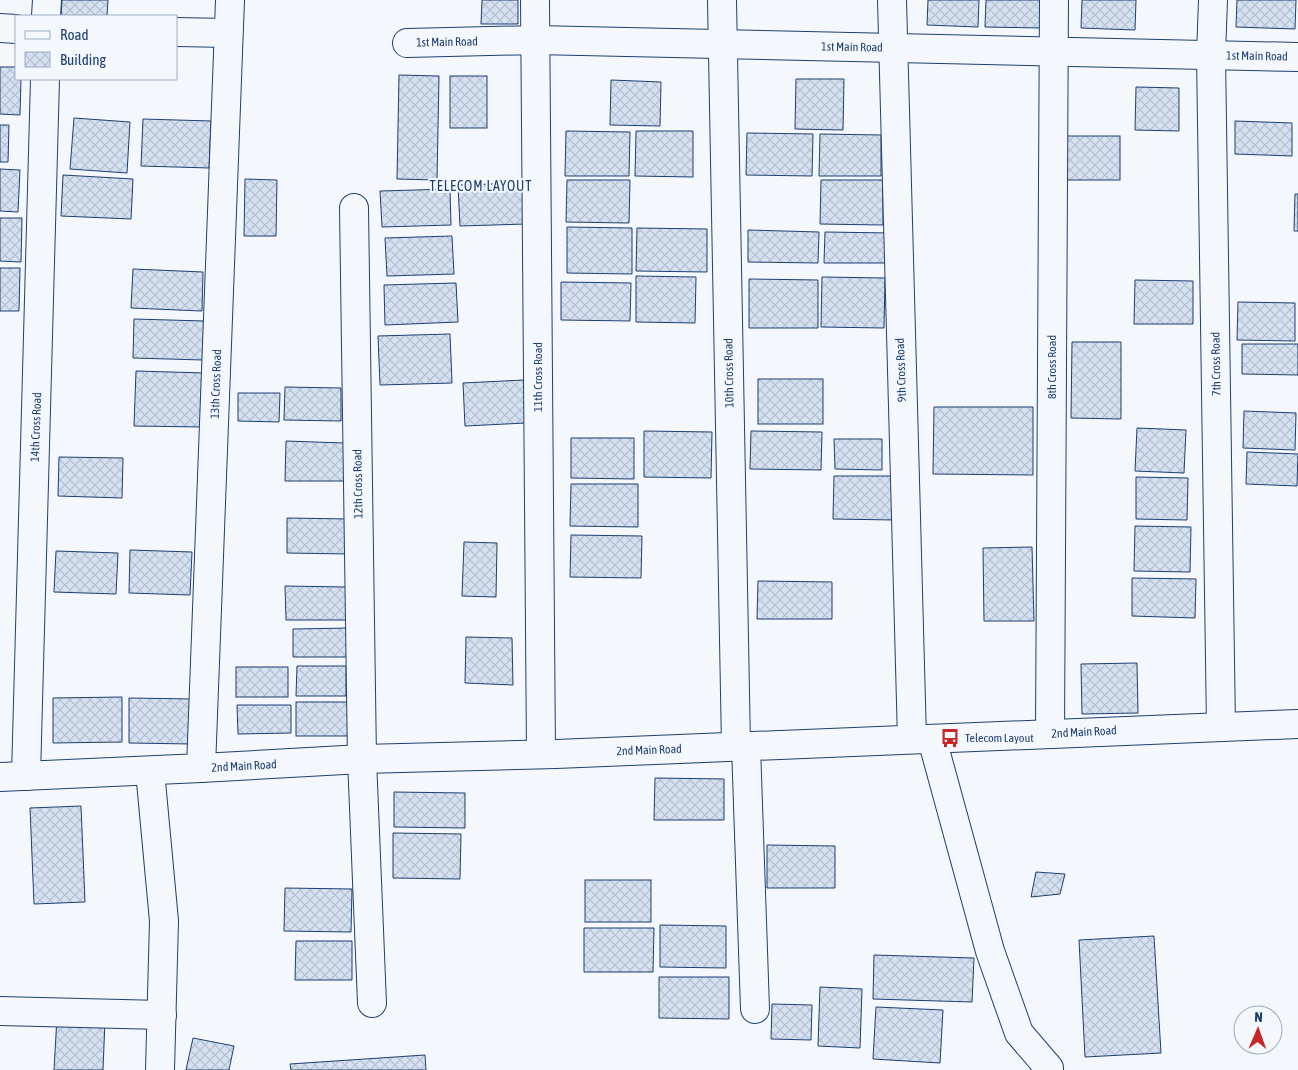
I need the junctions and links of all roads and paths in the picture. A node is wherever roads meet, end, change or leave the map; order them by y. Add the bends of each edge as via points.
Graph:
1 (47, 0) edge
2 (230, 0) edge
3 (535, 0) edge
4 (722, 0) edge
5 (892, 0) edge
6 (1054, 0) edge
7 (1213, 0) edge
8 (46, 15) edge
9 (0, 28) edge
10 (15, 28) edge
11 (178, 32) edge
12 (228, 33) junction
13 (535, 40) junction
14 (407, 43) dead end
15 (722, 44) junction
16 (892, 48) junction
17 (1054, 51) junction
18 (1211, 55) junction
19 (1298, 57) edge
20 (45, 80) edge
21 (354, 208) dead end
22 (1298, 724) edge
23 (1221, 727) junction
24 (1050, 734) junction
25 (922, 739) junction
26 (741, 746) junction
27 (541, 754) junction
28 (362, 759) junction
29 (202, 768) junction
30 (150, 770) junction
31 (13, 777) edge
32 (372, 1003) dead end
33 (755, 1009) dead end
34 (0, 1011) edge
35 (162, 1015) junction
36 (160, 1070) edge
37 (1049, 1070) edge

1 - 8 street
2 - 12 street, 13th Cross Road
3 - 13 street, 11th Cross Road
4 - 15 street, 10th Cross Road
5 - 16 street, 9th Cross Road
6 - 17 street, 8th Cross Road
7 - 18 street, 7th Cross Road
9 - 10 street
11 - 12 street
12 - 29 street, 13th Cross Road
13 - 14 street, 1st Main Road
13 - 15 street, 1st Main Road
13 - 27 street, 11th Cross Road
15 - 16 street, 1st Main Road
15 - 26 street, 10th Cross Road
16 - 17 street, 1st Main Road
16 - 25 street, 9th Cross Road
17 - 18 street, 1st Main Road
17 - 24 street, 8th Cross Road
18 - 19 street, 1st Main Road
18 - 23 street, 7th Cross Road
20 - 31 street, 14th Cross Road
21 - 28 street, 12th Cross Road
22 - 23 street, 2nd Main Road
23 - 24 street, 2nd Main Road
24 - 25 street, 2nd Main Road
25 - 26 street, 2nd Main Road
25 - 37 street, 9th Cross Road via 1019,1033
26 - 27 street, 2nd Main Road
26 - 33 street, 10th Cross Road
27 - 28 street, 2nd Main Road
28 - 29 street, 2nd Main Road
28 - 32 street, 12th Cross Road
29 - 30 street, 2nd Main Road
30 - 31 street, 2nd Main Road
30 - 35 street via 164,921
34 - 35 street
35 - 36 street

